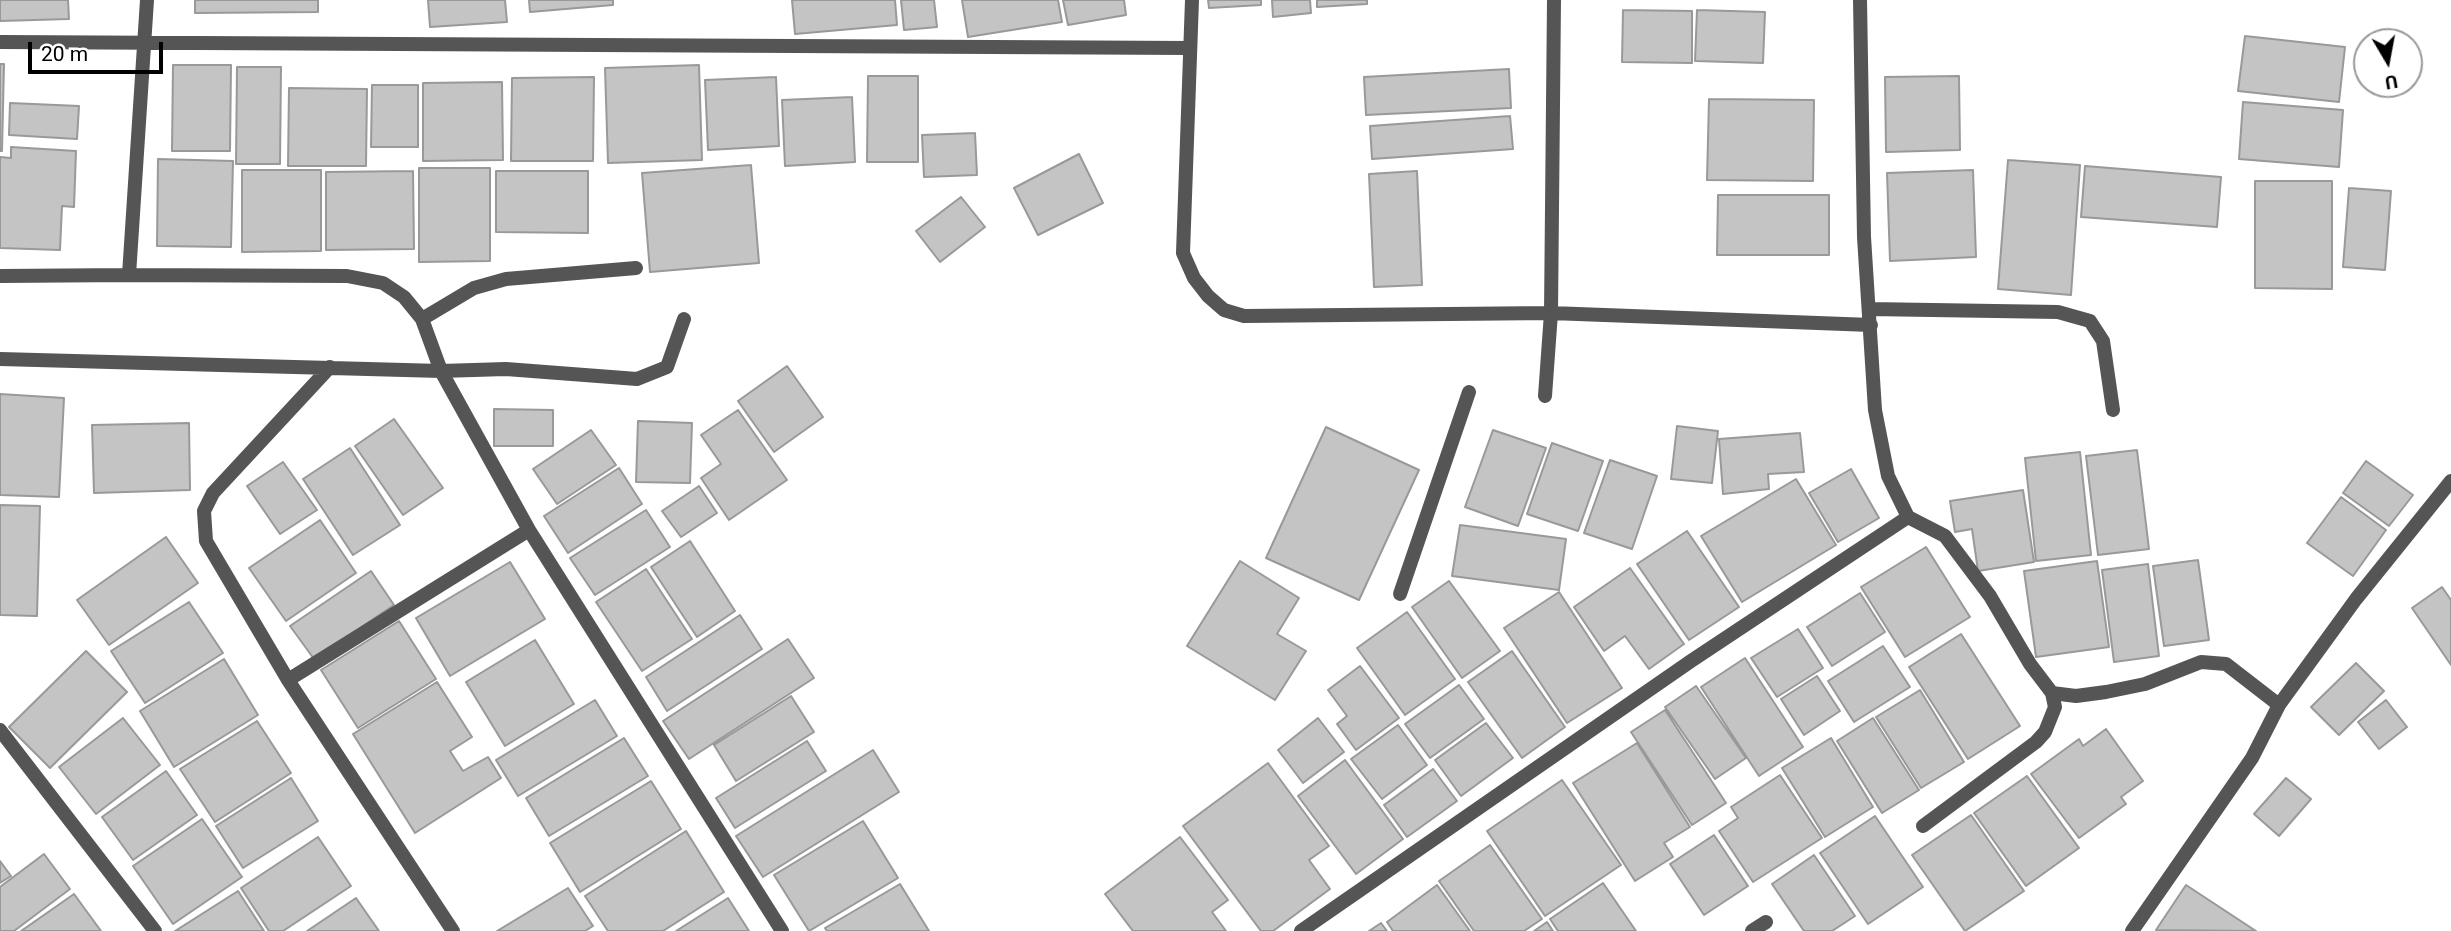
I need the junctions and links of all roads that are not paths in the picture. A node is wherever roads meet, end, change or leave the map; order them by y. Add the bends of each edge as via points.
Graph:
1 (147, 0) edge
2 (1192, 0) edge
3 (1554, 0) edge
4 (1860, 0) edge
5 (0, 42) edge
6 (145, 42) junction
7 (1190, 48) junction
8 (636, 268) dead end
9 (129, 275) junction
10 (0, 276) edge
11 (1869, 309) junction
12 (1551, 313) junction
13 (422, 319) junction
14 (684, 320) dead end
15 (1871, 325) junction
16 (0, 359) edge
17 (330, 367) junction
18 (441, 371) junction
19 (1469, 392) dead end
20 (1545, 396) dead end
21 (2113, 410) dead end
22 (2451, 481) edge
23 (1908, 517) junction
24 (529, 530) junction
25 (1399, 594) dead end
26 (288, 680) junction
27 (2052, 693) junction
28 (2279, 705) junction
29 (0, 730) edge
30 (1923, 826) dead end
31 (1766, 922) dead end
32 (155, 931) edge
33 (453, 931) edge
34 (782, 931) edge
35 (1301, 931) edge
36 (1752, 931) edge
37 (2132, 931) edge

1 - 6 street
2 - 7 street
3 - 12 street
4 - 11 street via 1861,171
5 - 6 street
6 - 7 street
6 - 9 street
7 - 12 street via 1183,253 1194,278 1224,310 1244,316
8 - 13 street via 506,279 474,288
9 - 10 street
9 - 13 street via 347,276 394,289
11 - 15 street
11 - 21 street via 2059,312 2090,321 2103,341
12 - 15 street
12 - 20 street
13 - 18 street
14 - 18 street via 667,367 637,379 506,369
15 - 23 street via 1875,410 1888,477
16 - 17 street
17 - 18 street
17 - 26 street via 212,493 204,511 212,555
18 - 24 street
19 - 25 street
22 - 28 street
23 - 27 street via 1945,536
23 - 35 street
24 - 26 street
24 - 34 street
26 - 33 street
27 - 28 street via 2076,696 2119,690 2201,662 2226,664
27 - 30 street via 2055,707 2036,742
28 - 37 street via 2252,758
29 - 32 street
31 - 36 street

